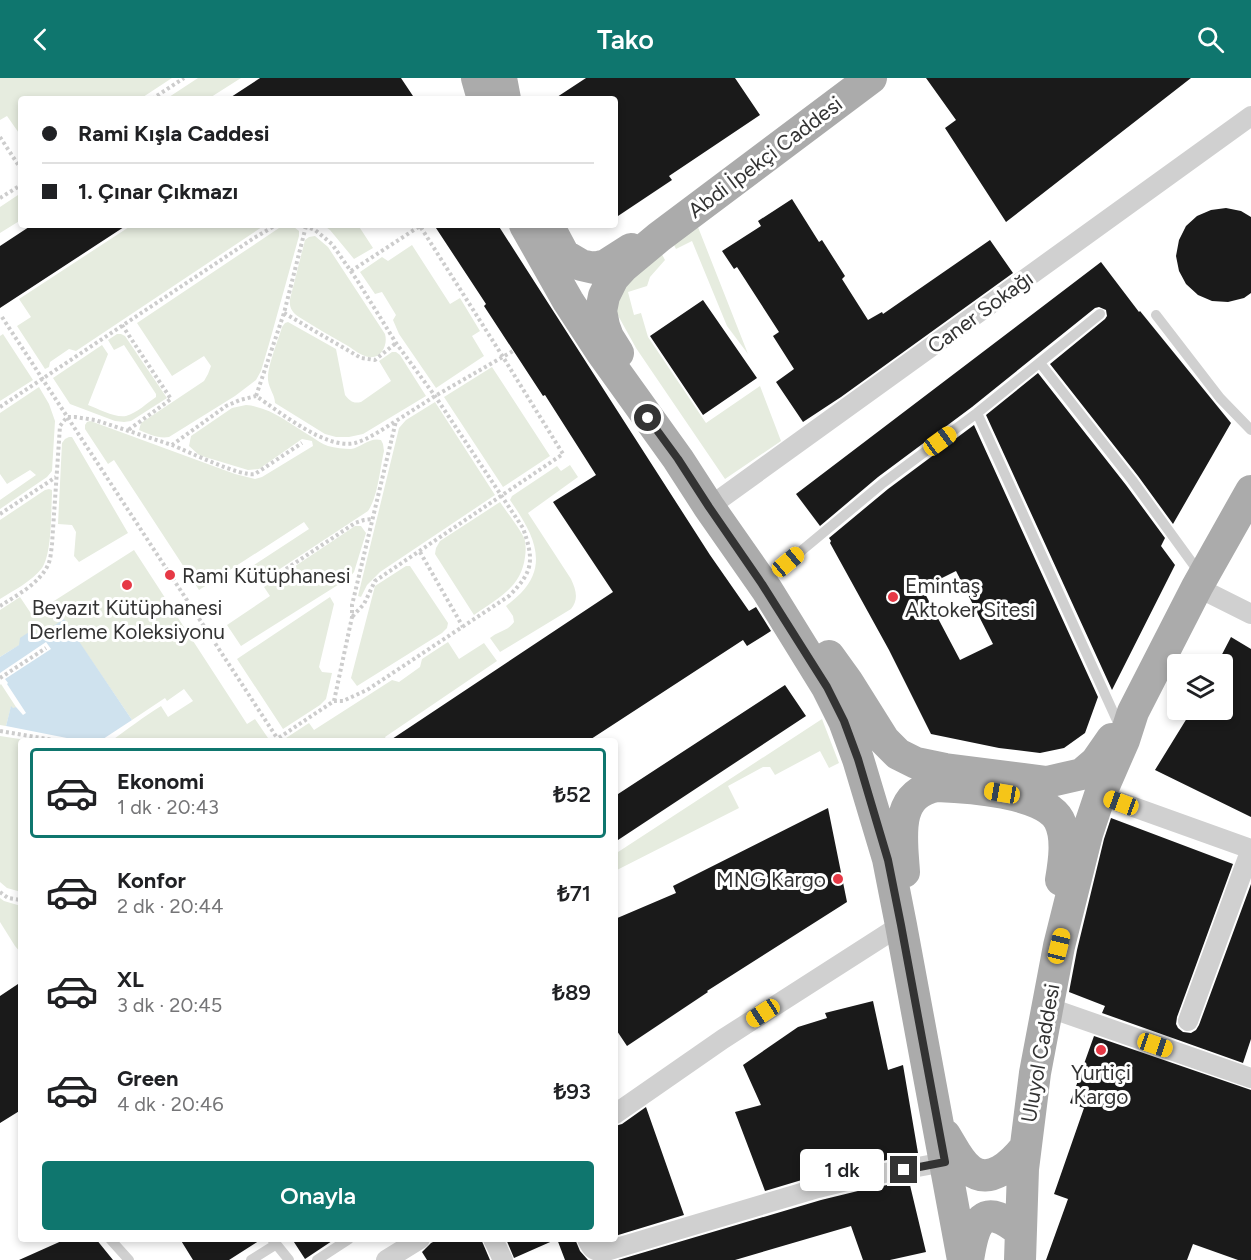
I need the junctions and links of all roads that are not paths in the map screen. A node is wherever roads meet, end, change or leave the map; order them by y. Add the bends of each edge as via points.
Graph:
1 (477, 78) edge
2 (501, 78) edge
3 (871, 78) edge
4 (482, 96) edge
5 (504, 96) edge
6 (1251, 116) edge
7 (527, 228) edge
8 (550, 228) edge
9 (659, 237) junction
10 (1100, 314) dead end
11 (1156, 315) dead end
12 (1040, 363) junction
13 (978, 413) junction
14 (1251, 430) edge
15 (678, 459) junction
16 (1251, 491) edge
17 (709, 507) junction
18 (1200, 582) junction
19 (764, 587) junction
20 (1251, 614) edge
21 (1127, 720) junction
22 (1100, 795) junction
23 (1251, 849) edge
24 (901, 925) junction
25 (1059, 946) junction
26 (1047, 1007) junction
27 (1188, 1021) dead end
28 (1251, 1078) edge
29 (618, 1112) edge
30 (936, 1121) junction
31 (1025, 1148) junction
32 (945, 1162) junction
33 (113, 1242) edge
34 (274, 1242) edge
35 (344, 1242) edge
36 (415, 1242) edge
37 (495, 1242) edge
38 (588, 1242) edge
39 (1020, 1245) edge
40 (961, 1259) edge
41 (129, 1260) edge
42 (252, 1260) edge
43 (289, 1260) edge
44 (317, 1260) edge
45 (386, 1260) edge
46 (504, 1260) edge

1 - 4 main road
2 - 5 main road
3 - 9 main road, Abdi İpekçi Caddesi
6 - 17 street, Caner Sokağı
7 - 15 main road via 602,353
8 - 9 main road via 564,255 594,268
9 - 15 main road via 613,278 601,311 608,337 666,424
10 - 12 lane
11 - 14 lane via 1220,398
12 - 13 lane
12 - 18 lane via 1132,480
13 - 19 lane via 883,483
13 - 21 lane
15 - 17 main road
16 - 18 main road, Uluyol Caddesi
17 - 19 main road
18 - 20 street
18 - 21 main road, Uluyol Caddesi
19 - 21 main road via 823,648 884,740 898,754 916,763 1047,782 1082,774 1096,762
19 - 24 main road via 844,721 888,860
21 - 22 main road, Uluyol Caddesi via 1124,740
22 - 23 street
22 - 25 main road, Uluyol Caddesi
23 - 27 street
24 - 25 main road via 903,816 910,801 929,787 984,790 1039,804 1060,821 1064,853 1058,900
24 - 29 street
24 - 30 main road
25 - 26 main road, Uluyol Caddesi
26 - 28 street
26 - 31 main road, Uluyol Caddesi
30 - 31 main road via 974,1173 985,1175 1007,1168
30 - 32 main road
31 - 39 main road, Uluyol Caddesi
32 - 38 street via 818,1188 603,1252 595,1251
32 - 40 main road
33 - 41 lane
34 - 42 lane
34 - 43 lane
35 - 44 lane
36 - 45 street
37 - 46 street
39 - 40 main road via 1002,1218 985,1217 978,1223

